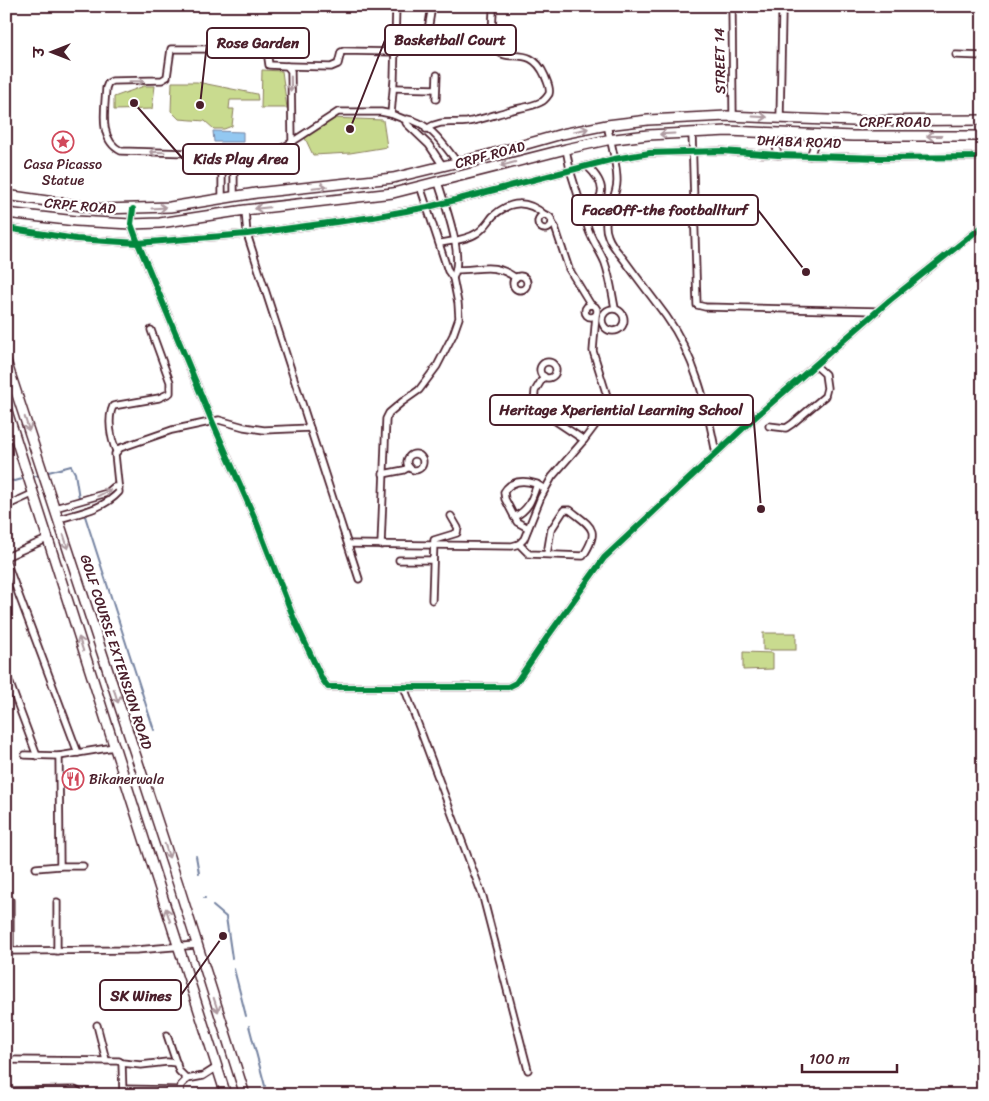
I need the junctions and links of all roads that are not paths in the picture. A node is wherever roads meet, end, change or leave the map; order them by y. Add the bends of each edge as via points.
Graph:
1 (396, 6) edge
2 (432, 6) edge
3 (491, 6) edge
4 (732, 6) edge
5 (782, 14) dead end
6 (396, 31) junction
7 (395, 52) junction
8 (956, 54) dead end
9 (983, 56) edge
10 (287, 66) junction
11 (437, 75) dead end
12 (394, 88) junction
13 (436, 89) junction
14 (436, 99) dead end
15 (391, 114) junction
16 (733, 116) junction
17 (780, 118) junction
18 (406, 120) junction
19 (983, 120) edge
20 (607, 125) junction
21 (426, 129) junction
22 (692, 133) junction
23 (773, 133) junction
24 (818, 135) junction
25 (983, 136) edge
26 (553, 137) junction
27 (610, 140) junction
28 (442, 141) junction
29 (292, 142) junction
30 (431, 148) junction
31 (562, 150) junction
32 (693, 151) junction
33 (222, 154) junction
34 (234, 154) junction
35 (778, 155) junction
36 (810, 156) junction
37 (983, 157) edge
38 (614, 159) junction
39 (457, 162) junction
40 (443, 166) junction
41 (587, 166) junction
42 (570, 170) junction
43 (438, 182) junction
44 (420, 186) junction
45 (6, 195) edge
46 (234, 197) junction
47 (222, 198) junction
48 (444, 203) junction
49 (428, 207) junction
50 (133, 209) junction
51 (245, 210) junction
52 (8, 215) edge
53 (545, 215) junction
54 (587, 221) junction
55 (552, 223) junction
56 (131, 224) junction
57 (983, 226) edge
58 (6, 228) edge
59 (247, 234) junction
60 (454, 240) junction
61 (138, 243) junction
62 (440, 243) junction
63 (456, 270) junction
64 (453, 278) junction
65 (516, 278) dead end
66 (591, 305) junction
67 (615, 308) junction
68 (878, 311) junction
69 (596, 315) junction
70 (151, 330) dead end
71 (6, 361) edge
72 (815, 365) junction
73 (8, 374) edge
74 (544, 376) dead end
75 (6, 408) edge
76 (212, 421) junction
77 (769, 426) dead end
78 (310, 428) junction
79 (584, 440) junction
80 (116, 451) junction
81 (716, 454) junction
82 (409, 467) dead end
83 (384, 474) junction
84 (537, 484) junction
85 (119, 487) junction
86 (545, 489) junction
87 (32, 494) junction
88 (6, 506) edge
89 (55, 508) junction
90 (451, 516) dead end
91 (514, 518) junction
92 (59, 519) junction
93 (528, 528) junction
94 (47, 539) junction
95 (348, 544) junction
96 (519, 544) junction
97 (381, 545) junction
98 (433, 545) junction
99 (547, 554) junction
100 (6, 559) edge
101 (399, 560) dead end
102 (433, 560) junction
103 (359, 579) dead end
104 (432, 600) dead end
105 (6, 673) edge
106 (404, 687) junction
107 (114, 747) junction
108 (78, 753) junction
109 (25, 755) dead end
110 (37, 756) junction
111 (58, 756) junction
112 (60, 866) junction
113 (82, 866) dead end
114 (36, 868) dead end
115 (10, 900) dead end
116 (58, 902) dead end
117 (196, 945) junction
118 (178, 947) junction
119 (8, 951) edge
120 (57, 951) junction
121 (97, 1025) dead end
122 (167, 1035) dead end
123 (6, 1060) edge
124 (106, 1060) junction
125 (122, 1063) junction
126 (176, 1063) junction
127 (217, 1067) junction
128 (528, 1070) dead end
129 (186, 1079) junction
130 (6, 1091) edge
131 (123, 1092) edge
132 (151, 1092) edge
133 (182, 1093) edge
134 (81, 1095) edge
135 (226, 1095) edge
136 (244, 1095) edge

1 - 6 street
2 - 6 street via 428,30
3 - 21 street via 496,49 504,55 534,60 550,89 548,96 533,104 466,122 439,122
4 - 16 street, STREET 14
5 - 17 street
6 - 7 street
7 - 10 street via 344,51 338,64 331,67
7 - 12 street
8 - 9 street
10 -> 29 street via 291,76
33 -> 10 street via 121,151 113,147 105,130 108,83 162,80 167,77 171,49 258,49 268,52 269,65
11 - 13 street
12 - 13 street
12 - 15 street
13 - 14 street
15 - 18 street
15 - 29 street via 338,112
16 -> 17 street
16 - 20 street
17 - 19 street
18 - 21 street via 410,119
18 - 30 street
26 -> 20 street
20 - 27 street
21 - 28 street
22 - 23 street, CRPF ROAD via 728,130
22 -> 27 street, CRPF ROAD
22 - 32 street
23 - 24 street, CRPF ROAD
23 - 35 street
25 -> 24 street, CRPF ROAD
24 - 36 street
26 - 31 street
26 - 39 street
27 - 31 street, CRPF ROAD
27 - 38 street
28 - 30 street
28 - 39 street
29 - 34 street via 274,151
30 - 40 street
31 - 42 street
31 -> 43 street, CRPF ROAD
32 - 35 street, DHABA ROAD
32 - 38 street, DHABA ROAD
32 - 68 street via 697,305 706,308
33 - 34 street
33 - 47 street
34 - 46 street
35 - 36 street, DHABA ROAD
36 - 37 street, DHABA ROAD
38 - 41 street, DHABA ROAD
38 - 81 street via 617,182 606,218 608,236 667,317 688,352
39 - 40 street
46 -> 40 street via 392,178
41 - 42 street, DHABA ROAD
41 - 54 street via 599,182 602,193
42 - 48 street, DHABA ROAD
42 - 54 street
43 - 44 street, CRPF ROAD
43 - 48 street
44 - 49 street
44 -> 51 street, CRPF ROAD via 366,197
45 - 50 street via 102,209
46 - 47 street
50 -> 47 street via 170,207
48 - 49 street, DHABA ROAD
48 - 60 street
49 - 59 street, DHABA ROAD
49 - 62 street
50 - 56 street
51 - 56 street, CRPF ROAD via 160,223
51 - 59 street
52 - 56 street, CRPF ROAD
53 - 55 street via 551,218
53 - 55 street via 538,220 539,227 546,230
53 - 60 street via 530,204 509,206 494,215 476,234
54 - 67 street via 606,267
55 - 66 street via 569,269
56 - 61 street
57 - 68 street
58 - 61 street, DHABA ROAD via 76,239
59 - 61 street, DHABA ROAD
59 - 78 street
60 - 62 street
60 - 63 street
61 - 76 street
62 - 64 street via 448,272
63 - 64 street
63 - 65 street via 495,268
64 - 83 street via 458,303 457,326 445,352 419,390 389,413 386,419
66 - 69 street via 595,306
66 - 69 street via 586,308 586,314 590,318
67 - 67 street via 625,321 620,329 612,331 604,326 602,318 606,310
68 - 72 street
69 - 79 street via 593,351 608,401 602,416
70 - 80 street via 170,382 170,393 113,406 111,436
71 - 73 street, GOLF COURSE EXTENSION ROAD
72 - 77 street via 825,374 827,388 824,396 786,428
72 - 81 street
73 -> 89 street, GOLF COURSE EXTENSION ROAD
74 - 79 street via 535,391 534,404
75 - 87 street
76 - 78 street via 264,430
76 - 80 street via 172,430
76 - 106 street via 294,619 325,684 328,687
78 - 95 street
79 - 86 street
80 - 85 street
81 - 106 street via 604,558 516,683 508,686
82 - 83 street
83 - 97 street
84 - 86 street
84 - 91 street via 530,504
84 - 91 street via 513,482 507,487 505,499
89 -> 85 street
85 - 92 street via 113,499
86 - 93 street
87 - 88 street
87 - 94 street
89 - 92 street, GOLF COURSE EXTENSION ROAD
90 - 98 street via 458,528 457,533 437,538
91 - 93 street
92 -> 117 street, GOLF COURSE EXTENSION ROAD
93 - 96 street
94 - 100 street
107 -> 94 street
95 - 97 street
95 - 103 street
96 - 98 street
96 - 99 street via 529,554
97 - 98 street
98 - 102 street
99 - 99 street via 584,556 592,543 591,526 570,510 564,510 551,530
100 - 108 street
101 - 102 street
102 - 104 street
105 - 110 street
106 - 128 street via 482,897
107 - 108 street
118 -> 107 street
108 - 111 street
109 - 110 street
110 - 111 street
111 - 112 street
112 - 113 street
112 - 114 street
115 - 119 street
116 - 120 street
117 - 118 street
117 -> 136 street, GOLF COURSE EXTENSION ROAD
118 - 120 street
118 - 127 street
119 - 120 street
121 - 124 street
122 - 126 street
123 - 124 street
124 - 125 street
125 - 126 street
125 - 131 street
126 - 129 street
127 - 129 street via 203,1076
127 - 135 street
129 - 133 street via 181,1085
130 - 134 street via 75,1090
131 - 132 street
132 - 133 street via 176,1090

